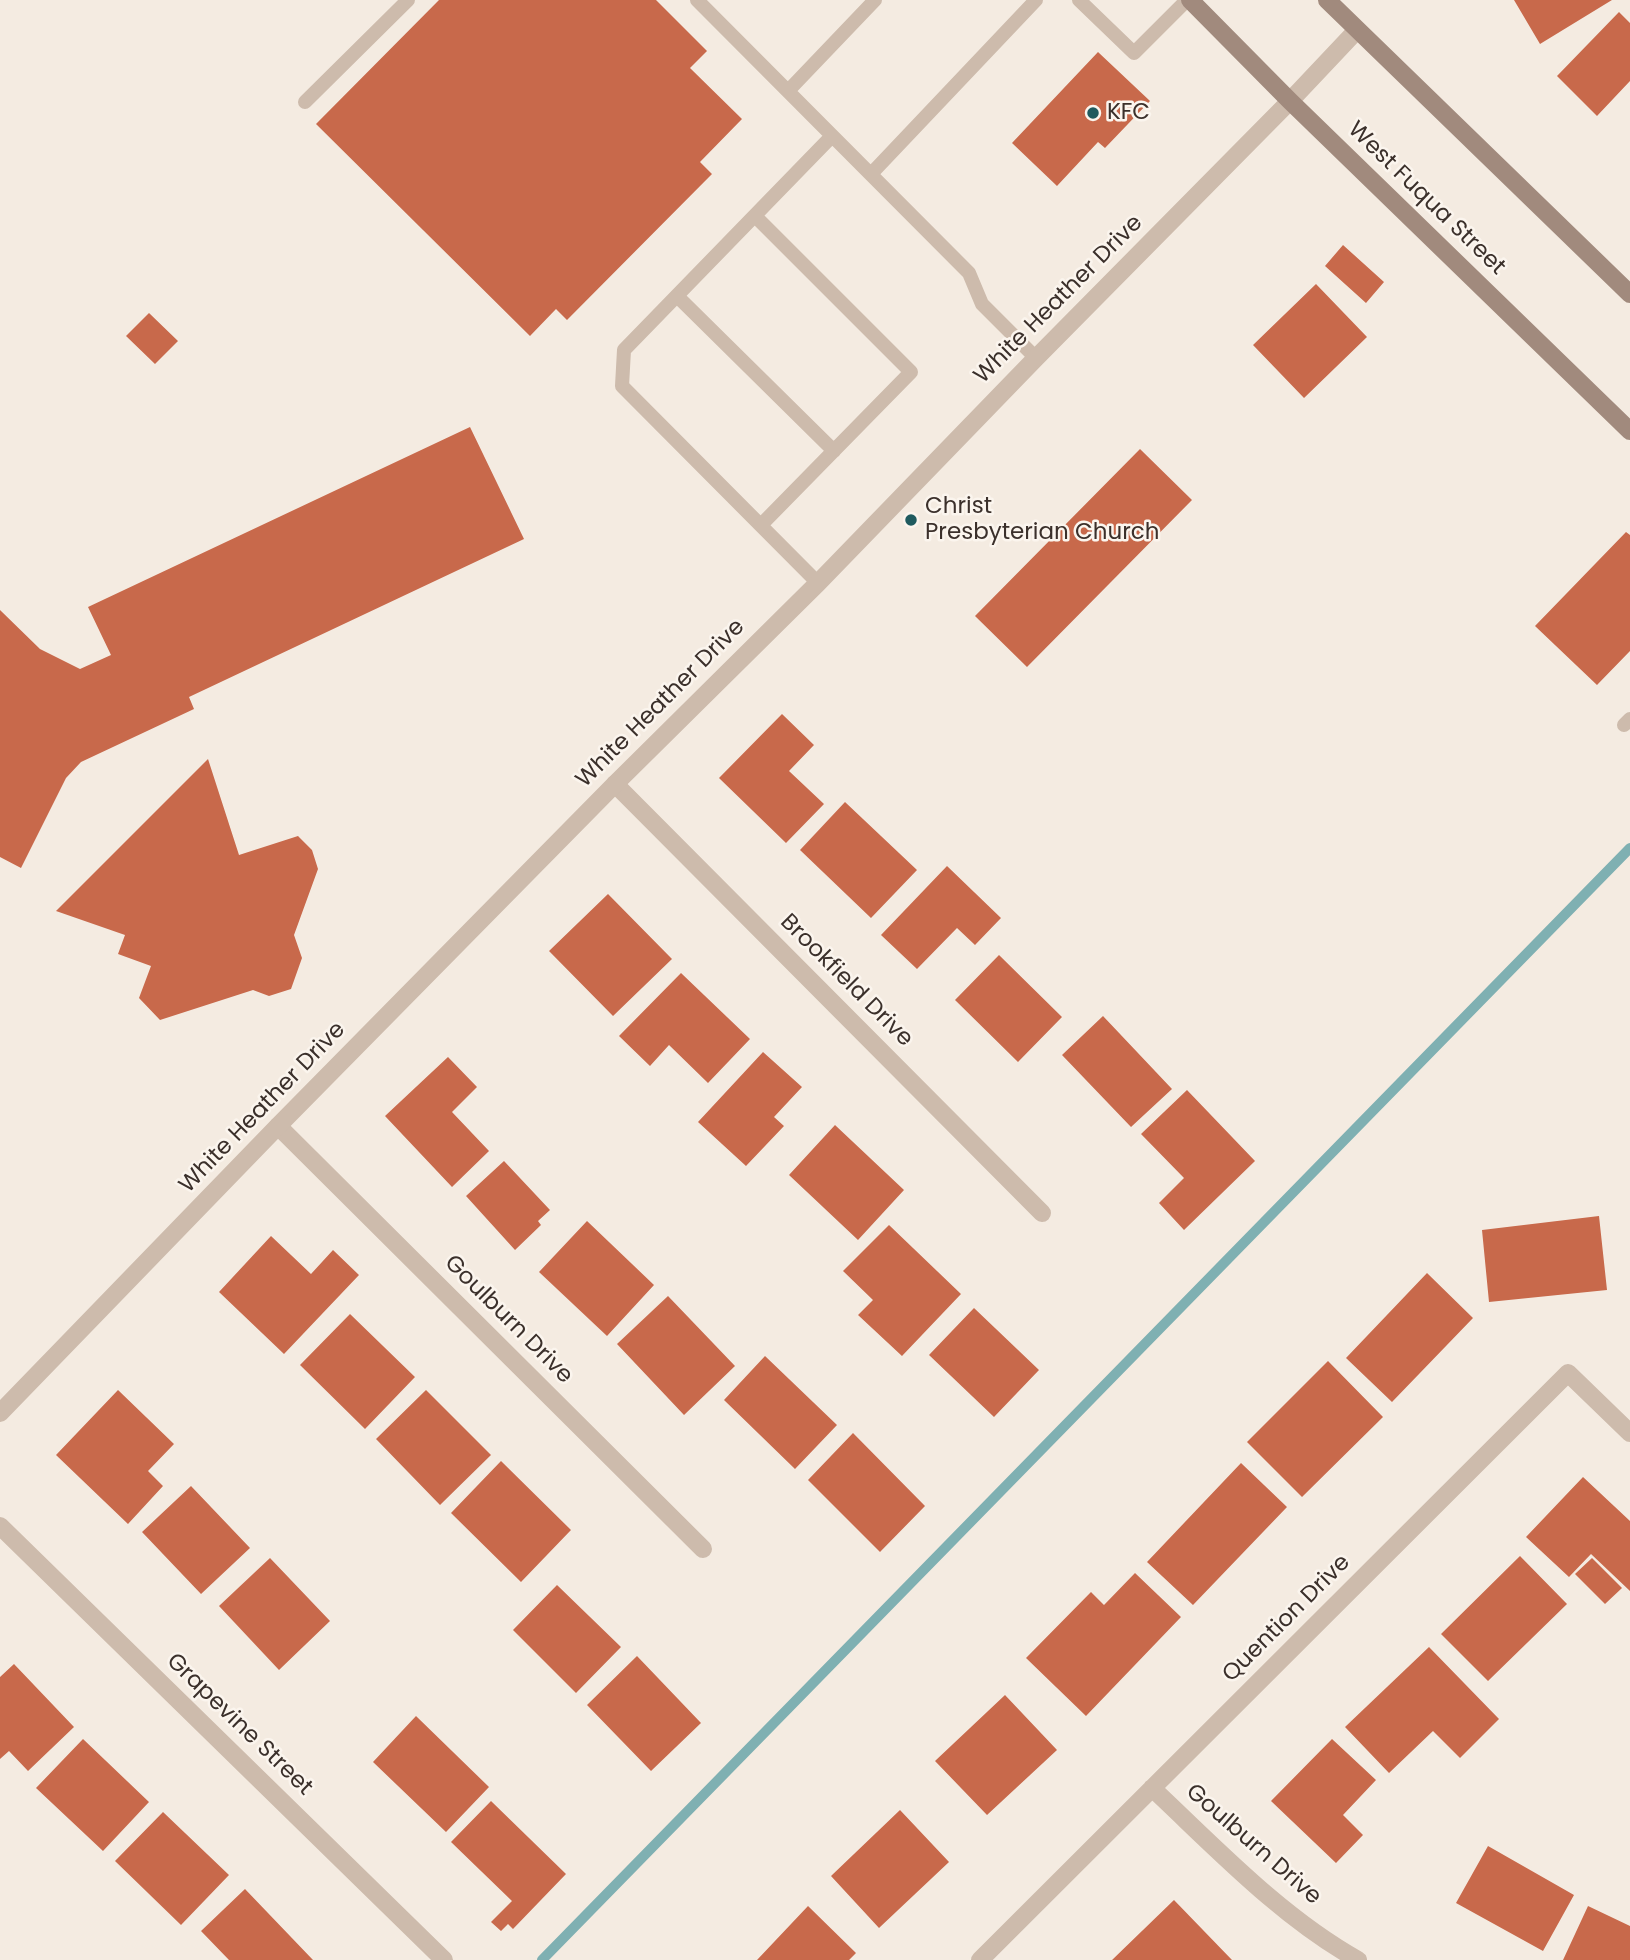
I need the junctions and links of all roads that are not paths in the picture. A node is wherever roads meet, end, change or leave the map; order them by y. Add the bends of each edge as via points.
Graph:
1 (408, 0) edge
2 (875, 0) edge
3 (1035, 0) edge
4 (1079, 0) edge
5 (1189, 0) edge
6 (1327, 0) edge
7 (704, 3) edge
8 (1357, 30) junction
9 (788, 91) junction
10 (1290, 101) junction
11 (305, 102) dead end
12 (832, 136) junction
13 (870, 174) junction
14 (755, 216) junction
15 (1630, 294) edge
16 (677, 296) junction
17 (1035, 358) junction
18 (1630, 431) edge
19 (834, 451) junction
20 (761, 526) junction
21 (818, 583) junction
22 (615, 784) junction
23 (278, 1126) junction
24 (1042, 1213) dead end
25 (0, 1413) edge
26 (1630, 1433) edge
27 (0, 1526) edge
28 (702, 1549) dead end
29 (1152, 1788) junction
30 (444, 1960) edge
31 (980, 1960) edge
32 (1358, 1960) edge

1 - 11 lane
2 - 9 lane
3 - 13 lane
4 - 5 lane via 1133,53
5 - 10 main road, West Fuqua Street
6 - 8 main road
7 - 9 lane
8 - 10 street, White Heather Drive
8 - 15 main road
9 - 12 lane
10 - 17 street, White Heather Drive
10 - 18 main road, West Fuqua Street
12 - 13 lane
12 - 14 lane
13 - 17 lane via 969,273 982,304
14 - 16 lane
14 - 19 lane via 911,372
16 - 19 lane
16 - 20 lane via 624,350 622,386
17 - 21 street, White Heather Drive
19 - 20 lane
20 - 21 lane
21 - 22 street, White Heather Drive
22 - 23 street, White Heather Drive
22 - 24 street, Brookfield Drive
23 - 25 street, White Heather Drive
23 - 28 street, Goulburn Drive
26 - 29 street, Quention Drive via 1568,1373
27 - 30 street, Grapevine Street
29 - 31 street, Quention Drive
29 - 32 street, Goulburn Drive via 1269,1898

